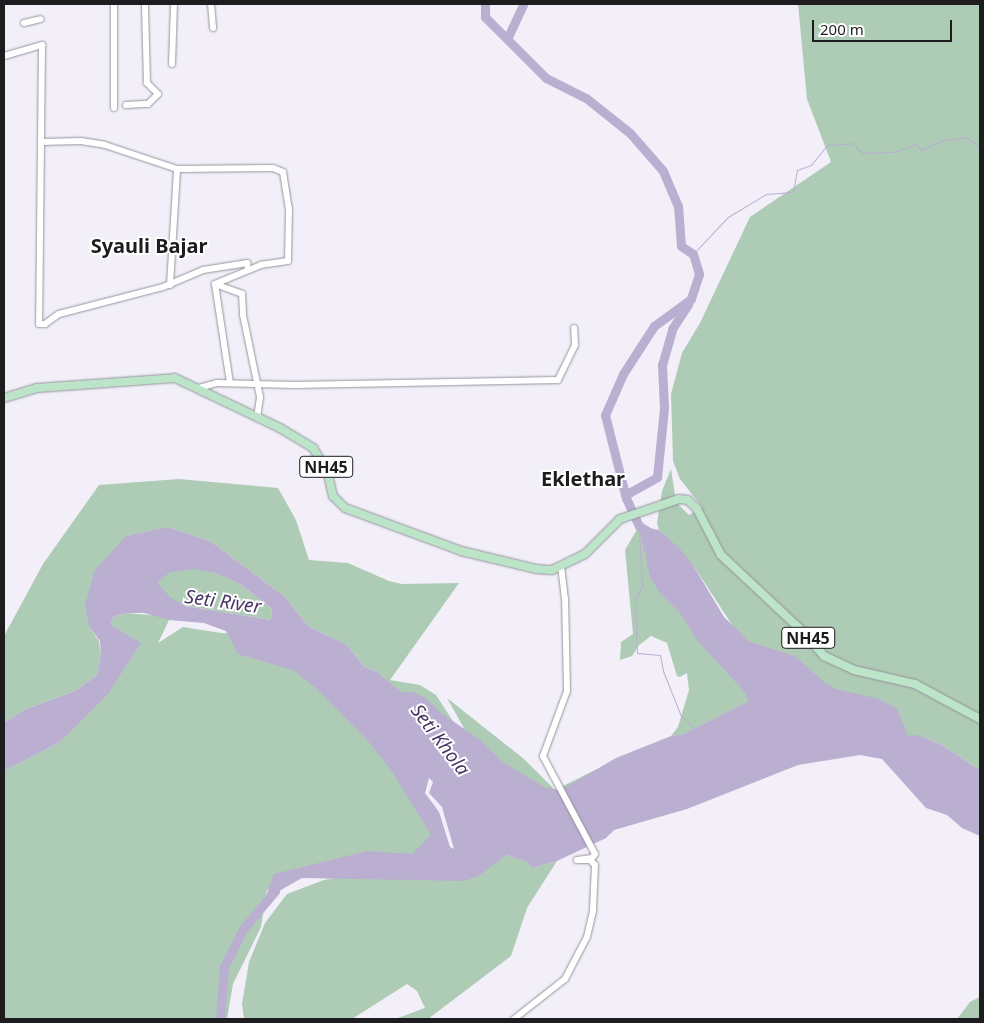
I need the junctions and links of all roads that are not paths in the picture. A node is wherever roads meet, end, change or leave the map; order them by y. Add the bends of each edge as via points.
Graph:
1 (114, 4) edge
2 (145, 4) edge
3 (174, 4) edge
4 (212, 4) edge
5 (41, 19) dead end
6 (24, 22) dead end
7 (213, 28) dead end
8 (4, 56) edge
9 (172, 64) dead end
10 (126, 104) dead end
11 (114, 108) dead end
12 (41, 142) junction
13 (177, 169) junction
14 (248, 269) junction
15 (216, 284) junction
16 (170, 285) junction
17 (574, 328) dead end
18 (230, 383) junction
19 (259, 384) junction
20 (199, 388) junction
21 (4, 398) edge
22 (257, 418) junction
23 (561, 567) junction
24 (980, 719) edge
25 (514, 1019) edge

1 - 11 street
2 - 10 street via 147,83 158,94 148,104
3 - 9 street
4 - 7 street
5 - 6 street
8 - 12 street via 42,45
12 - 13 street via 105,145
12 - 16 street via 39,324 45,324 59,314
13 - 14 street via 273,168 283,172 289,209 288,261
13 - 16 street
14 - 15 street
14 - 16 street via 247,263 204,270
15 - 18 street
15 - 19 street via 242,294 242,315
17 - 19 street via 575,346 558,380
18 - 19 street
18 - 20 street
19 - 22 street
20 - 21 main road, NH45 via 165,376 37,388
20 - 22 main road, NH45
22 - 23 main road, NH45 via 313,448 327,470 333,496 345,508 482,557 546,571
23 - 24 main road, NH45 via 585,554 620,519 679,499 688,500 694,505 721,555 824,656 854,670 915,684
23 - 25 street via 568,691 556,727 543,750 545,765 594,857 577,860 590,860 595,865 591,921 582,948 560,987

